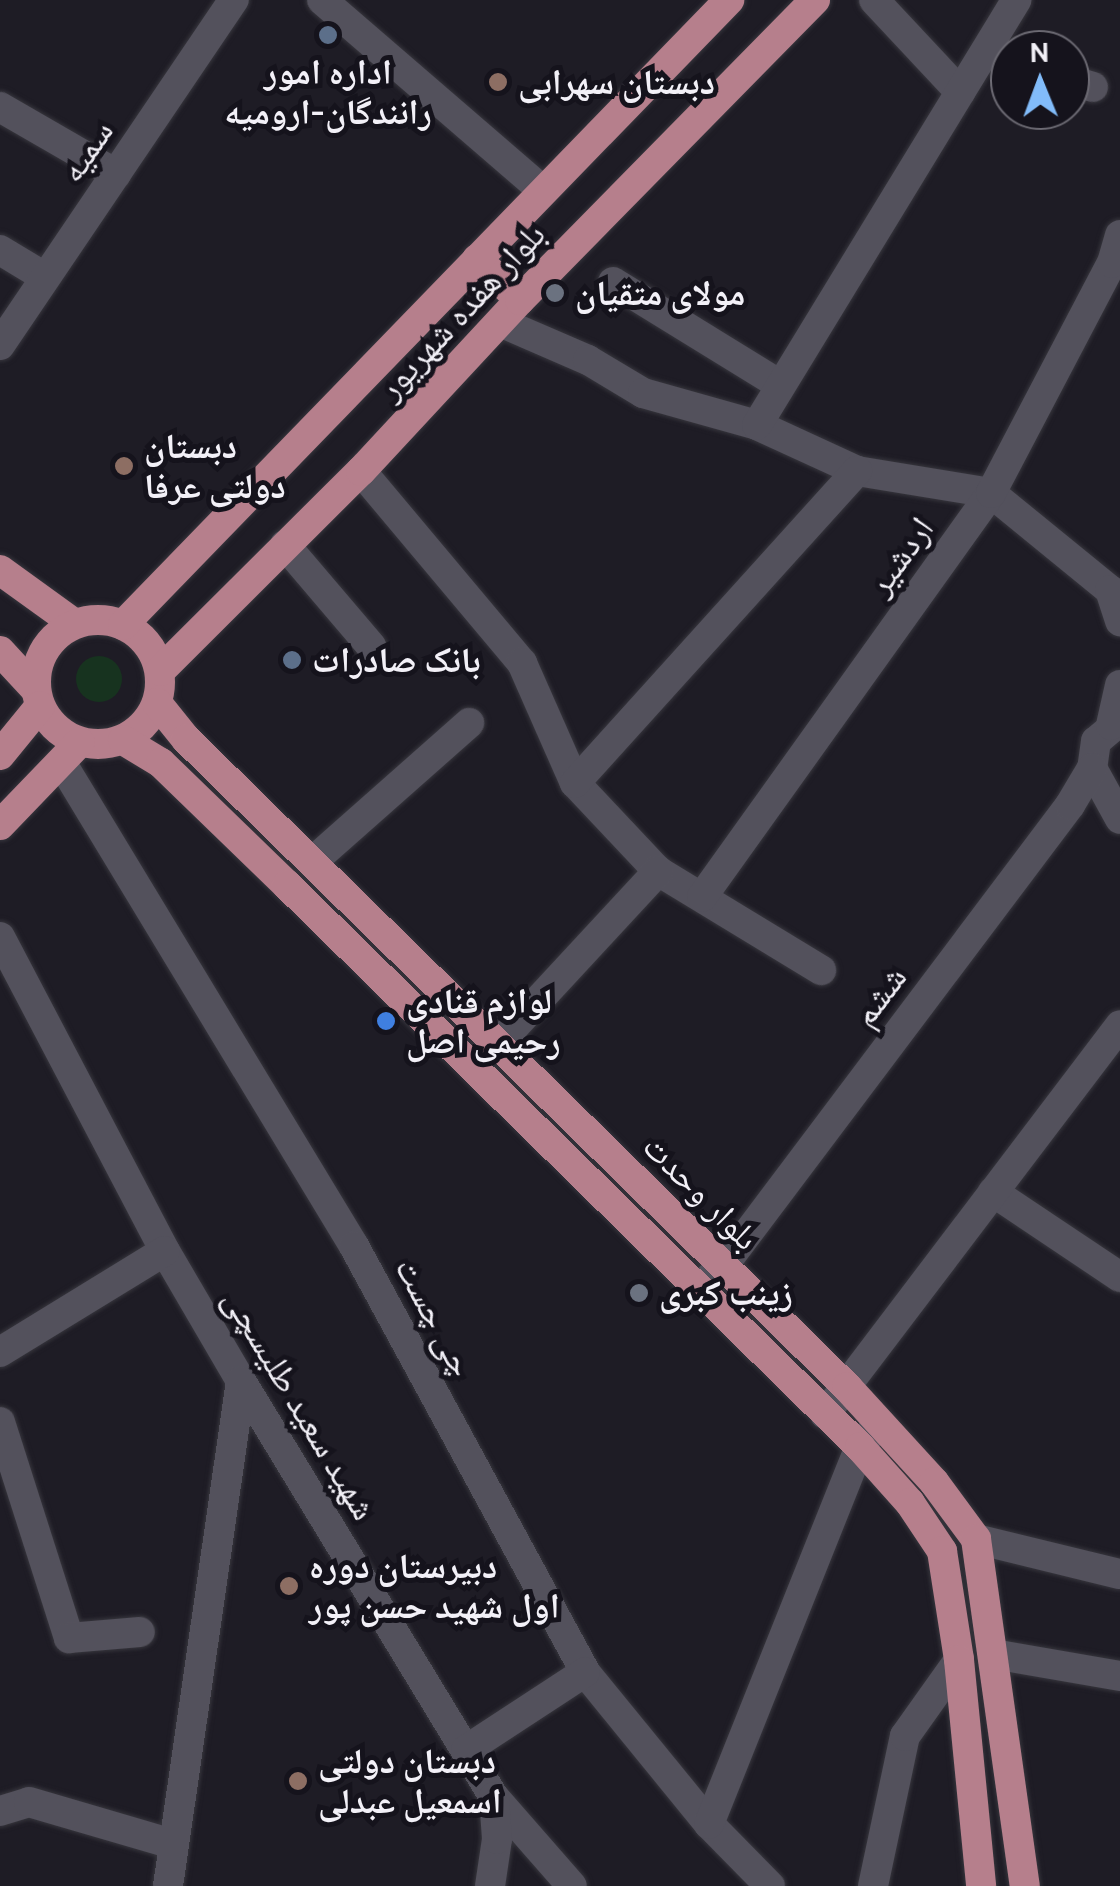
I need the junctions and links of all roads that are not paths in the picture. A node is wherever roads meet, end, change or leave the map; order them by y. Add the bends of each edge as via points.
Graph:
1 (234, 0) edge
2 (730, 0) edge
3 (815, 0) edge
4 (874, 0) edge
5 (1016, 0) edge
6 (334, 5) edge
7 (1006, 30) edge
8 (990, 62) edge
9 (960, 92) junction
10 (0, 107) edge
11 (116, 174) junction
12 (543, 191) junction
13 (1120, 235) edge
14 (0, 250) edge
15 (477, 260) junction
16 (45, 277) junction
17 (613, 282) dead end
18 (510, 311) junction
19 (0, 345) edge
20 (779, 384) junction
21 (757, 425) junction
22 (361, 471) junction
23 (857, 471) junction
24 (991, 494) junction
25 (285, 546) junction
26 (0, 570) edge
27 (1120, 621) edge
28 (75, 624) junction
29 (122, 625) junction
30 (371, 646) dead end
31 (0, 651) edge
32 (160, 670) junction
33 (1120, 685) edge
34 (38, 698) junction
35 (157, 702) junction
36 (1117, 720) edge
37 (469, 723) dead end
38 (123, 740) junction
39 (70, 752) junction
40 (0, 755) edge
41 (1092, 768) junction
42 (576, 782) junction
43 (1120, 819) edge
44 (0, 825) edge
45 (312, 862) junction
46 (658, 871) junction
47 (702, 898) junction
48 (0, 937) edge
49 (821, 970) dead end
50 (1120, 1024) edge
51 (498, 1044) junction
52 (473, 1068) junction
53 (993, 1192) junction
54 (165, 1250) junction
55 (723, 1266) junction
56 (1120, 1277) edge
57 (698, 1289) junction
58 (3, 1343) edge
59 (240, 1381) junction
60 (846, 1386) junction
61 (824, 1414) junction
62 (0, 1422) edge
63 (879, 1422) junction
64 (860, 1448) junction
65 (976, 1539) junction
66 (1120, 1574) edge
67 (140, 1632) dead end
68 (993, 1654) junction
69 (959, 1660) junction
70 (585, 1672) junction
71 (1120, 1676) edge
72 (466, 1750) junction
73 (494, 1797) junction
74 (0, 1811) edge
75 (709, 1824) junction
76 (172, 1844) junction
77 (168, 1886) edge
78 (490, 1886) edge
79 (572, 1886) edge
80 (770, 1886) edge
81 (873, 1886) edge
82 (981, 1886) edge
83 (1025, 1886) edge

1 - 11 street, سمیه
2 - 12 main road, بلوار هفده شهریور
3 - 18 main road, بلوار هفده شهریور
4 - 9 street
5 - 7 street
6 - 12 street
8 - 9 street
9 - 20 street
10 - 11 street
11 - 16 street, سمیه
12 - 15 main road, بلوار هفده شهریور
13 - 24 street, اردشیر via 1112,264
14 - 16 street
15 - 18 main road
15 - 29 main road, بلوار هفده شهریور
16 - 19 street, سمیه
17 - 20 street
18 - 21 street via 643,392
18 - 22 main road, بلوار هفده شهریور
20 - 21 street
21 - 23 street
22 - 25 main road, بلوار هفده شهریور
22 - 42 street via 522,662
23 - 24 street
23 - 42 street
24 - 27 street via 1110,590
24 - 47 street, اردشیر
25 - 30 street
25 - 32 main road, بلوار هفده شهریور
26 - 28 main road
28 - 29 main road
28 - 34 main road via 40,658
29 - 32 main road via 140,636
31 - 34 main road
32 - 35 main road
33 - 36 street, ششم
34 - 39 main road
34 - 40 main road
35 - 38 main road via 145,724
35 - 45 main road, بلوار وحدت
36 - 41 street, ششم via 1096,741
37 - 45 street
38 - 39 main road
38 - 52 main road, بلوار وحدت via 160,763
39 - 44 main road
39 - 70 street, چی چست via 354,1246
41 - 43 street
41 - 55 street, ششم
42 - 46 street
45 - 51 main road, بلوار وحدت
46 - 47 street
46 - 51 street
47 - 49 street
48 - 54 street, شهید سعید طلیسچی
50 - 53 street
51 - 52 main road
51 - 55 main road, بلوار وحدت
52 - 57 main road, بلوار وحدت
53 - 56 street
53 - 60 street
54 - 58 street
54 - 59 street, شهید سعید طلیسچی
55 - 57 street, ششم
55 - 60 main road, بلوار وحدت
57 - 61 main road, بلوار وحدت
59 - 72 street, شهید سعید طلیسچی
59 - 76 street
60 - 61 street
60 - 63 main road, بلوار وحدت
61 - 64 main road, بلوار وحدت
62 - 67 street via 69,1638
63 - 64 street
63 - 65 main road, بلوار وحدت
64 - 69 main road, بلوار وحدت via 942,1551
64 - 75 street
65 - 66 street
65 - 68 main road, بلوار وحدت
68 - 71 street
68 - 83 main road, بلوار وحدت
69 - 81 street via 905,1736
69 - 82 main road, بلوار وحدت
70 - 72 street
70 - 75 street, چی چست
72 - 73 street, شهید سعید طلیسچی
73 - 78 street
73 - 79 street, شهید سعید طلیسچی
74 - 76 street via 29,1802
75 - 80 street, چی چست
76 - 77 street

